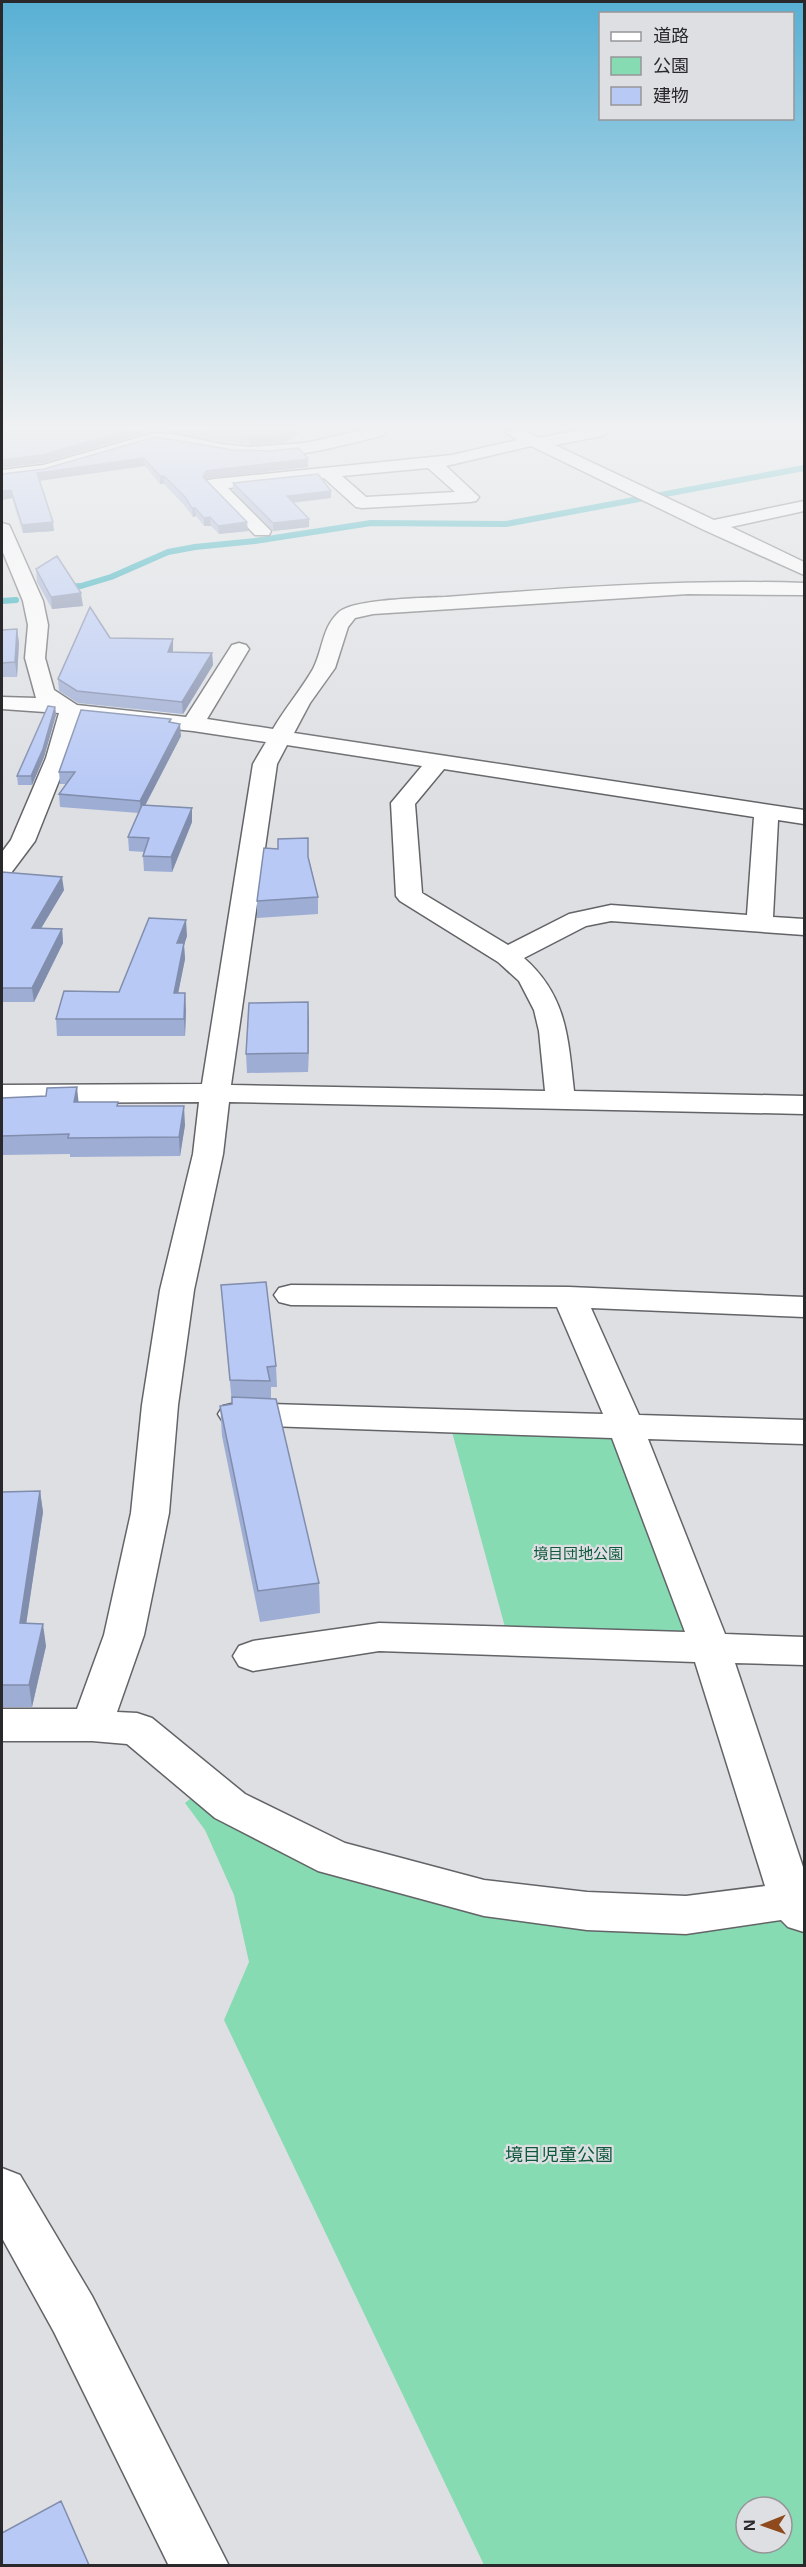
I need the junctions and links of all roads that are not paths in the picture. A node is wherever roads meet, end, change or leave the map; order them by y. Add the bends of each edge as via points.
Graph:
1 (11, 551) edge
2 (765, 551) edge
3 (804, 569) edge
4 (804, 589) edge
5 (239, 649) dead end
6 (2, 703) edge
7 (66, 708) junction
8 (193, 724) junction
9 (280, 737) junction
10 (439, 760) junction
11 (766, 811) junction
12 (804, 818) edge
13 (2, 868) edge
14 (760, 922) junction
15 (804, 927) edge
16 (507, 956) junction
17 (215, 1093) junction
18 (2, 1094) edge
19 (560, 1100) junction
20 (804, 1105) edge
21 (291, 1295) dead end
22 (569, 1297) junction
23 (804, 1307) edge
24 (234, 1414) edge
25 (626, 1427) junction
26 (804, 1432) edge
27 (710, 1647) junction
28 (804, 1651) edge
29 (253, 1656) dead end
30 (2, 1725) edge
31 (92, 1725) junction
32 (800, 1905) edge
33 (2, 2191) edge
34 (200, 2565) edge

1 - 7 street via 33,601 38,625 35,658 44,693
2 - 3 street
4 - 9 street via 688,588 373,608 348,614 338,625 324,668
5 - 8 street
6 - 7 street
7 - 8 street
7 - 13 street via 57,758 23,841
8 - 9 street
9 - 10 street
9 - 17 street via 265,764
10 - 11 street
10 - 16 street via 403,803 409,896
11 - 12 street
11 - 14 street
14 - 15 street
14 - 16 street via 611,913 578,920
16 - 19 street via 530,977 548,1011
17 - 18 street
17 - 19 street
17 - 31 street via 208,1154 177,1290 160,1405 150,1513 124,1635
19 - 20 street
21 - 22 street
22 - 23 street
22 - 25 street
24 - 25 street
25 - 26 street
25 - 27 street
27 - 28 street
27 - 29 street via 379,1637
27 - 32 street
30 - 31 street
31 - 32 street via 137,1729 230,1806 334,1858 484,1898 587,1911 686,1915
33 - 34 street via 72,2314

